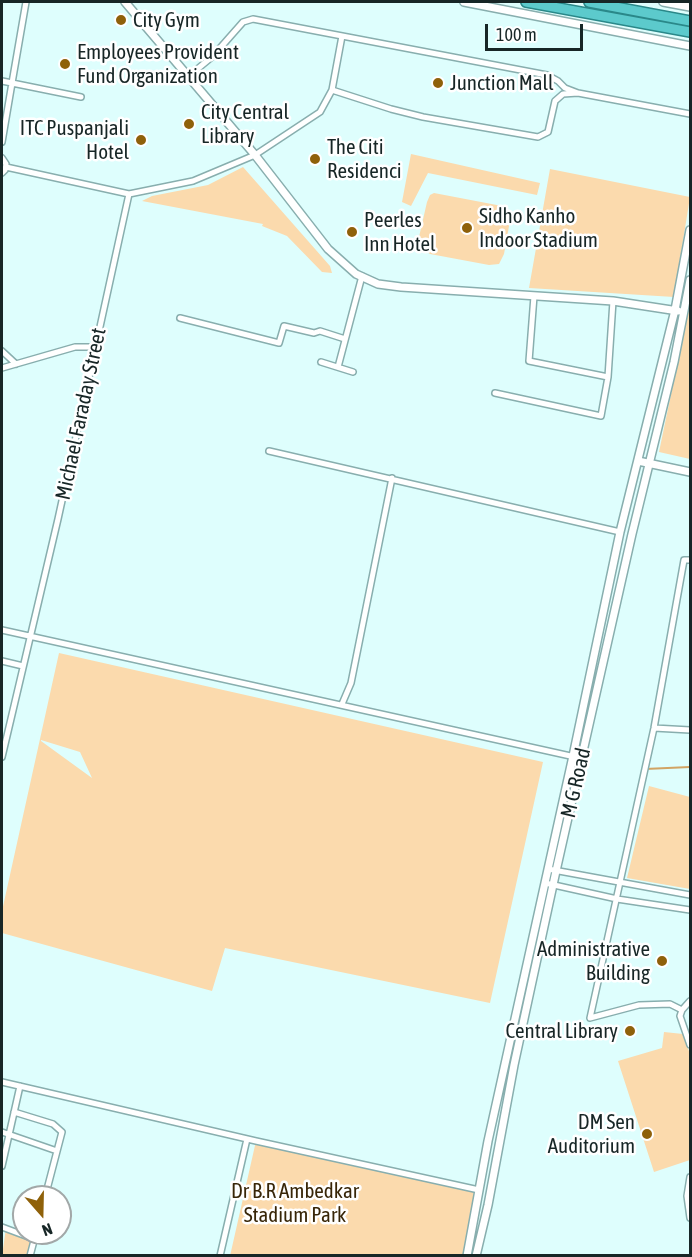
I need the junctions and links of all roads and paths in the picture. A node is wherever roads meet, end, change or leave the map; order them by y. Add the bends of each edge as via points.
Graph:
1 (26, 2) edge
2 (125, 2) edge
3 (464, 2) edge
4 (526, 2) edge
5 (589, 2) edge
6 (663, 2) edge
7 (690, 7) edge
8 (690, 21) edge
9 (690, 32) edge
10 (342, 36) junction
11 (690, 46) edge
12 (189, 76) junction
13 (2, 81) edge
14 (12, 83) junction
15 (332, 90) junction
16 (578, 93) junction
17 (81, 98) dead end
18 (690, 114) edge
19 (2, 142) edge
20 (255, 155) junction
21 (2, 158) edge
22 (6, 167) junction
23 (2, 172) edge
24 (129, 194) junction
25 (690, 230) edge
26 (362, 276) junction
27 (690, 280) edge
28 (534, 296) junction
29 (613, 301) junction
30 (675, 310) junction
31 (684, 312) junction
32 (180, 318) dead end
33 (345, 339) junction
34 (95, 347) junction
35 (2, 351) edge
36 (321, 362) dead end
37 (16, 364) junction
38 (338, 367) junction
39 (2, 368) edge
40 (353, 372) dead end
41 (608, 377) junction
42 (495, 393) dead end
43 (269, 451) dead end
44 (638, 461) junction
45 (650, 463) junction
46 (690, 472) edge
47 (392, 478) junction
48 (620, 532) junction
49 (690, 560) edge
50 (2, 630) edge
51 (30, 637) junction
52 (2, 661) edge
53 (23, 666) junction
54 (342, 704) junction
55 (2, 715) edge
56 (11, 717) junction
57 (654, 728) junction
58 (690, 730) edge
59 (573, 756) junction
60 (2, 757) edge
61 (582, 758) junction
62 (552, 870) junction
63 (620, 883) junction
64 (549, 884) junction
65 (690, 895) edge
66 (617, 899) junction
67 (690, 910) edge
68 (690, 1001) edge
69 (682, 1010) junction
70 (690, 1045) edge
71 (2, 1082) edge
72 (20, 1086) junction
73 (14, 1112) junction
74 (2, 1132) edge
75 (9, 1134) junction
76 (247, 1139) junction
77 (57, 1151) junction
78 (2, 1166) edge
79 (690, 1177) edge
80 (48, 1185) edge
81 (479, 1190) junction
82 (690, 1218) edge
83 (220, 1256) edge
84 (467, 1256) edge
85 (476, 1256) edge

1 - 14 street
2 - 12 street
3 - 11 street
4 - 9 highway
5 - 8 highway
6 - 7 street
10 - 12 street via 248,20
10 - 15 street
10 - 16 street via 547,75
12 - 20 street
13 - 14 street
14 - 17 street
14 - 19 street
15 - 16 street via 413,114 538,137 548,132 555,101 563,94
15 - 20 street via 320,112
16 - 18 street
20 - 24 street via 193,181
20 - 26 street via 327,249
21 - 22 street
22 - 23 street
22 - 24 street
24 - 34 street, Michael Faraday Street
25 - 30 street
26 - 28 street via 378,284 400,287
26 - 33 street
27 - 31 street, M G Road
28 - 29 street
28 - 41 street via 529,361
29 - 30 street
29 - 41 street
30 - 31 street
30 - 44 street
31 - 45 street, M G Road
32 - 33 street via 279,343 284,326
33 - 38 street
34 - 37 street via 75,347
34 - 51 street, Michael Faraday Street
35 - 37 street
36 - 38 street
37 - 39 street
38 - 40 street
41 - 42 street via 601,416
43 - 47 street
44 - 45 street
44 - 48 street
45 - 46 street
45 - 61 street, M G Road
47 - 48 street
47 - 54 street via 351,683
48 - 59 street
49 - 57 street via 684,560
50 - 51 street
51 - 53 street, Michael Faraday Street
51 - 54 street
52 - 53 street
53 - 56 street, Michael Faraday Street
54 - 59 street
55 - 56 street
56 - 60 street, Michael Faraday Street
57 - 58 street
57 - 63 street
59 - 61 street
59 - 62 street
61 - 62 street, M G Road
62 - 63 street
62 - 64 street, M G Road
63 - 65 street
63 - 66 street
64 - 66 street
64 - 81 street
64 - 85 street, M G Road
66 - 67 street
66 - 69 street via 590,1018 639,1005 670,1005
68 - 69 street
69 - 70 street via 680,1016
71 - 72 street
72 - 73 street
72 - 76 street
73 - 75 street
73 - 77 street via 53,1124 62,1132
74 - 75 street
75 - 77 street
75 - 78 street
76 - 81 street
76 - 83 street
77 - 80 street
79 - 82 street
81 - 84 street

